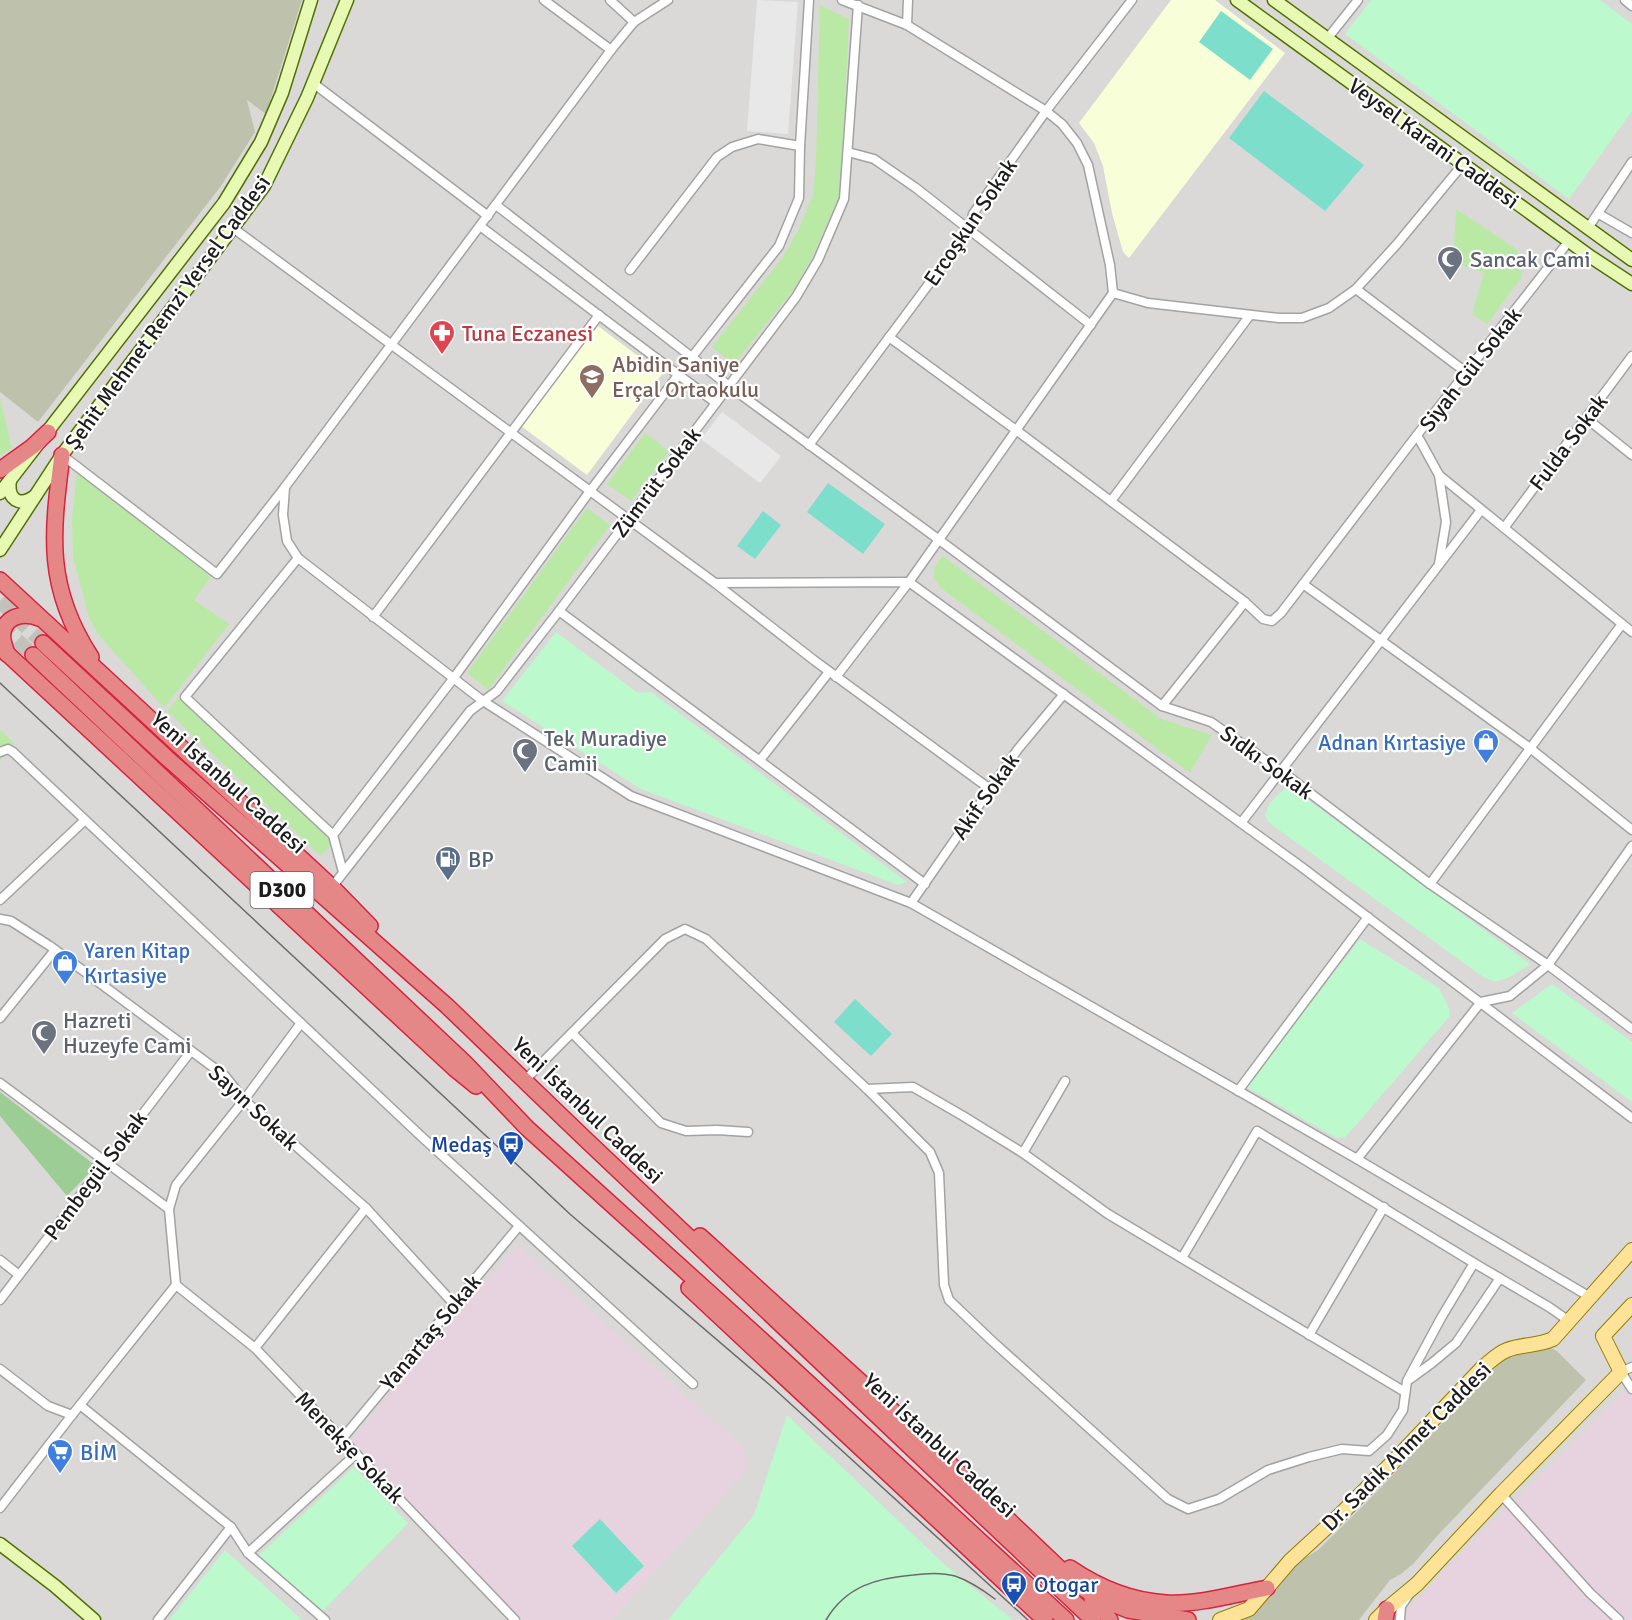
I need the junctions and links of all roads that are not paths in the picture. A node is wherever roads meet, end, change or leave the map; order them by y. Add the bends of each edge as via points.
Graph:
1 (311, 0) edge
2 (347, 0) edge
3 (544, 0) edge
4 (610, 0) edge
5 (668, 0) edge
6 (809, 0) edge
7 (842, 0) edge
8 (908, 0) edge
9 (1132, 0) edge
10 (1237, 0) edge
11 (1274, 0) edge
12 (1358, 0) edge
13 (1625, 0) edge
14 (858, 5) junction
15 (1632, 6) edge
16 (634, 22) junction
17 (907, 25) junction
18 (1327, 39) junction
19 (611, 50) junction
20 (313, 83) junction
21 (1046, 111) junction
22 (800, 146) junction
23 (848, 152) junction
24 (1632, 162) edge
25 (1463, 164) junction
26 (496, 205) junction
27 (1599, 214) junction
28 (488, 216) junction
29 (480, 226) junction
30 (233, 228) junction
31 (1588, 228) junction
32 (969, 230) junction
33 (1632, 233) edge
34 (1569, 241) junction
35 (1632, 260) edge
36 (630, 270) dead end
37 (1632, 284) edge
38 (1356, 289) junction
39 (1113, 293) junction
40 (599, 315) junction
41 (1250, 315) junction
42 (1092, 325) junction
43 (889, 338) junction
44 (391, 346) junction
45 (1632, 356) edge
46 (692, 357) junction
47 (1467, 373) junction
48 (679, 375) junction
49 (729, 386) junction
50 (717, 403) junction
51 (1586, 418) junction
52 (1016, 430) junction
53 (48, 432) joint
54 (511, 433) junction
55 (1417, 435) junction
56 (809, 445) junction
57 (62, 455) junction
58 (1632, 455) edge
59 (5, 475) edge
60 (1439, 475) junction
61 (285, 487) junction
62 (590, 491) junction
63 (0, 493) edge
64 (37, 495) junction
65 (1111, 501) junction
66 (1481, 510) junction
67 (628, 519) junction
68 (1504, 528) junction
69 (938, 539) junction
70 (0, 550) edge
71 (298, 558) junction
72 (1439, 565) junction
73 (0, 580) edge
74 (909, 582) junction
75 (715, 583) junction
76 (1303, 584) junction
77 (1245, 602) junction
78 (559, 611) junction
79 (373, 617) junction
80 (42, 619) junction
81 (1622, 624) junction
82 (1632, 632) edge
83 (1382, 640) junction
84 (43, 643) tunnel mouth
85 (2, 654) edge
86 (33, 655) tunnel mouth
87 (833, 674) junction
88 (102, 675) junction
89 (453, 679) junction
90 (1064, 694) junction
91 (483, 701) junction
92 (1162, 706) junction
93 (1530, 748) junction
94 (0, 752) edge
95 (760, 760) junction
96 (1281, 771) junction
97 (990, 789) junction
98 (85, 820) junction
99 (1241, 823) junction
100 (1632, 830) edge
101 (333, 835) junction
102 (1632, 846) edge
103 (343, 872) junction
104 (924, 884) junction
105 (1430, 884) junction
106 (332, 887) junction
107 (0, 900) edge
108 (911, 903) junction
109 (1368, 917) junction
110 (0, 919) edge
111 (55, 950) junction
112 (1548, 965) junction
113 (1481, 1002) junction
114 (447, 1006) junction
115 (0, 1018) edge
116 (302, 1023) junction
117 (1632, 1029) edge
118 (572, 1033) junction
119 (191, 1051) junction
120 (524, 1081) junction
121 (1065, 1081) dead end
122 (0, 1083) edge
123 (867, 1089) junction
124 (1238, 1091) junction
125 (244, 1100) junction
126 (1632, 1118) edge
127 (527, 1128) junction
128 (748, 1132) dead end
129 (1023, 1152) junction
130 (1358, 1159) junction
131 (105, 1163) junction
132 (1384, 1207) junction
133 (366, 1208) junction
134 (169, 1209) junction
135 (660, 1210) junction
136 (519, 1226) junction
137 (638, 1229) junction
138 (1632, 1251) edge
139 (1182, 1258) junction
140 (0, 1260) edge
141 (1474, 1263) junction
142 (19, 1275) junction
143 (1500, 1278) junction
144 (176, 1285) junction
145 (1590, 1297) junction
146 (0, 1300) edge
147 (454, 1304) junction
148 (1632, 1305) edge
149 (1569, 1321) junction
150 (1309, 1335) junction
151 (255, 1348) junction
152 (0, 1369) edge
153 (1626, 1370) edge
154 (1407, 1381) junction
155 (693, 1384) dead end
156 (1632, 1389) edge
157 (1405, 1392) junction
158 (80, 1405) junction
159 (72, 1415) junction
160 (342, 1439) junction
161 (356, 1454) junction
162 (1501, 1494) junction
163 (0, 1508) edge
164 (231, 1527) junction
165 (1024, 1534) junction
166 (0, 1545) edge
167 (248, 1553) junction
168 (1076, 1584) junction
169 (1417, 1584) junction
170 (1268, 1588) junction
171 (1383, 1616) edge
172 (94, 1620) edge
173 (158, 1620) edge
174 (325, 1620) edge
175 (515, 1620) edge
176 (1046, 1620) edge
177 (1066, 1620) edge
178 (1093, 1620) edge
179 (1110, 1620) edge
180 (1188, 1620) edge
181 (1220, 1620) edge
182 (1400, 1620) edge
183 (1620, 1620) edge

1 - 53 main road, Şehit Mehmet Remzi Yersel Caddesi via 282,93 261,142 224,203
2 - 20 main road, Şehit Mehmet Remzi Yersel Caddesi
3 - 19 street
4 - 16 street
5 - 16 street
6 - 22 street, Zümrüt Sokak
7 - 14 street
8 - 17 street
9 - 21 street, Ercoşkun Sokak
10 - 25 main road, Veysel Karani Caddesi
11 - 18 main road, Veysel Karani Caddesi
12 - 18 street
13 - 15 street
14 - 17 street
14 - 23 street, Zümrüt Sokak
16 - 19 street
17 - 21 street
18 - 31 main road, Veysel Karani Caddesi
19 - 26 street
20 - 28 street
20 - 30 main road, Şehit Mehmet Remzi Yersel Caddesi via 264,186
21 - 32 street, Ercoşkun Sokak via 973,214
21 - 39 street via 1077,142 1088,165
22 - 36 street via 758,139 732,147 717,157
22 - 46 street, Zümrüt Sokak via 799,198 779,246
23 - 32 street via 874,159
23 - 49 street, Zümrüt Sokak via 844,199 818,260 796,297
24 - 27 street
25 - 34 main road, Veysel Karani Caddesi
25 - 38 street
26 - 28 street
26 - 46 street, Sıdkı Sokak
27 - 31 street
27 - 33 street
28 - 29 street
29 - 40 street
29 - 44 street
30 - 44 street
30 - 57 main road, Şehit Mehmet Remzi Yersel Caddesi
31 - 35 main road, Veysel Karani Caddesi
32 - 42 street
32 - 43 street, Ercoşkun Sokak
34 - 37 main road, Veysel Karani Caddesi
34 - 47 street, Siyah Gül Sokak
38 - 41 street via 1329,308 1302,318
38 - 47 street
39 - 41 street via 1148,303
39 - 42 street
40 - 48 street
40 - 54 street
41 - 65 street
42 - 52 street
43 - 52 street
43 - 56 street, Ercoşkun Sokak
44 - 54 street
44 - 61 street
45 - 51 street, Fulda Sokak
46 - 48 street, Zümrüt Sokak
46 - 49 street, Sıdkı Sokak
47 - 55 street, Siyah Gül Sokak
48 - 50 street
48 - 62 street, Zümrüt Sokak
49 - 50 street, Zümrüt Sokak
49 - 56 street, Sıdkı Sokak
50 - 67 street, Zümrüt Sokak
51 - 58 street
51 - 68 street, Fulda Sokak
52 - 65 street
52 - 69 street
53 - 59 highway
54 - 62 street
54 - 79 street
55 - 60 street, Siyah Gül Sokak
55 - 76 street
56 - 69 street, Sıdkı Sokak
57 - 61 street via 217,574
57 - 64 main road, Şehit Mehmet Remzi Yersel Caddesi
57 - 88 highway via 54,521 57,574 71,621
59 - 63 main road
59 - 64 main road via 10,495 19,502
60 - 66 street, Siyah Gül Sokak
60 - 72 street via 1446,522
61 - 71 street via 283,515 287,541
62 - 67 street
62 - 89 street, Zümrüt Sokak
64 - 70 main road, Şehit Mehmet Remzi Yersel Caddesi
65 - 77 street
66 - 68 street, Siyah Gül Sokak
66 - 72 street
67 - 75 street
67 - 78 street, Zümrüt Sokak
68 - 81 street, Siyah Gül Sokak
69 - 74 street
69 - 92 street, Sıdkı Sokak
71 - 79 street
71 - 101 street via 185,697
72 - 83 street
73 - 80 highway
74 - 75 street
74 - 87 street
74 - 90 street
75 - 87 street
76 - 77 street via 1272,621 1263,619
76 - 83 street
77 - 92 street
78 - 91 street, Zümrüt Sokak via 497,691
78 - 95 street
79 - 89 street
80 - 85 highway via 26,614 9,621 3,633
80 - 88 highway
81 - 82 street, Siyah Gül Sokak
81 - 93 street
83 - 93 street
83 - 96 street
84 - 114 highway, Yeni İstanbul Caddesi / D300
85 - 127 highway via 38,682 455,1069
86 - 127 highway, Yeni İstanbul Caddesi / D300 via 465,1063
87 - 95 street
87 - 97 street
88 - 106 highway
89 - 91 street
89 - 101 street, Zümrüt Sokak
90 - 97 street, Akif Sokak
90 - 99 street
91 - 103 street, Zümrüt Sokak via 470,711
91 - 108 street via 630,796
92 - 96 street, Sıdkı Sokak via 1211,722
93 - 100 street
93 - 105 street
94 - 98 street via 13,752
95 - 104 street
96 - 99 street
96 - 105 street, Sıdkı Sokak
97 - 104 street, Akif Sokak
98 - 107 street
98 - 116 street
99 - 109 street
101 - 103 street
102 - 112 street
103 - 106 street, Zümrüt Sokak
104 - 108 street, Akif Sokak
105 - 112 street, Sıdkı Sokak
106 - 114 highway
108 - 124 street
109 - 113 street
109 - 124 street
110 - 111 street, Sayın Sokak via 11,921
111 - 115 street
111 - 119 street, Sayın Sokak
112 - 113 street via 1510,996
112 - 117 street, Sıdkı Sokak
113 - 126 street
113 - 130 street
114 - 120 highway, Yeni İstanbul Caddesi / D300
116 - 125 street
116 - 136 street
118 - 120 street
118 - 123 street via 665,939 685,930 706,939
118 - 128 street via 661,1123 686,1131
119 - 125 street, Sayın Sokak via 225,1076
119 - 131 street, Pembegül Sokak
120 - 135 highway, Yeni İstanbul Caddesi / D300
121 - 129 street
122 - 131 street
123 - 129 street via 913,1088
123 - 157 street via 930,1152 939,1173 944,1285 949,1300 1168,1499 1188,1509 1219,1499 1268,1470 1342,1449 1369,1451 1387,1435 1403,1410
124 - 130 street
125 - 133 street, Sayın Sokak
125 - 134 street via 176,1185
127 - 137 highway, Yeni İstanbul Caddesi / D300
129 - 139 street via 1108,1214
130 - 145 street
131 - 134 street
131 - 142 street, Pembegül Sokak
132 - 139 street via 1257,1131
132 - 141 street
132 - 150 street
133 - 147 street, Sayın Sokak
133 - 151 street
134 - 144 street
135 - 165 highway via 684,1223 717,1250
135 - 178 highway, Yeni İstanbul Caddesi
136 - 147 street, Yanartaş Sokak
136 - 155 street
137 - 176 highway via 657,1255 703,1302
137 - 177 highway, Yeni İstanbul Caddesi
138 - 145 main road, Dr. Sadık Ahmet Caddesi
139 - 150 street
140 - 142 street
141 - 143 street
141 - 154 street
142 - 146 street, Pembegül Sokak
143 - 149 street
143 - 154 street via 1456,1342
144 - 151 street, Menekşe Sokak
144 - 158 street
145 - 149 main road, Dr. Sadık Ahmet Caddesi
147 - 160 street, Yanartaş Sokak
148 - 153 main road via 1603,1336
149 - 170 main road, Dr. Sadık Ahmet Caddesi via 1544,1344 1509,1349 1483,1367 1394,1461 1290,1561
150 - 157 street
151 - 160 street, Menekşe Sokak
152 - 159 street via 48,1406
153 - 156 street
153 - 162 main road
154 - 157 street
158 - 159 street
158 - 164 street
159 - 163 street
160 - 161 street, Menekşe Sokak
161 - 167 street
161 - 175 street, Menekşe Sokak
162 - 169 main road
162 - 183 street via 1590,1593
164 - 167 street
164 - 173 street
165 - 168 highway
165 - 170 highway via 1099,1585 1150,1601 1184,1602
166 - 172 main road
167 - 174 street
168 - 179 highway
168 - 180 highway via 1128,1610
169 - 171 main road
169 - 182 street via 1401,1606
170 - 181 main road, Dr. Sadık Ahmet Caddesi via 1248,1610

